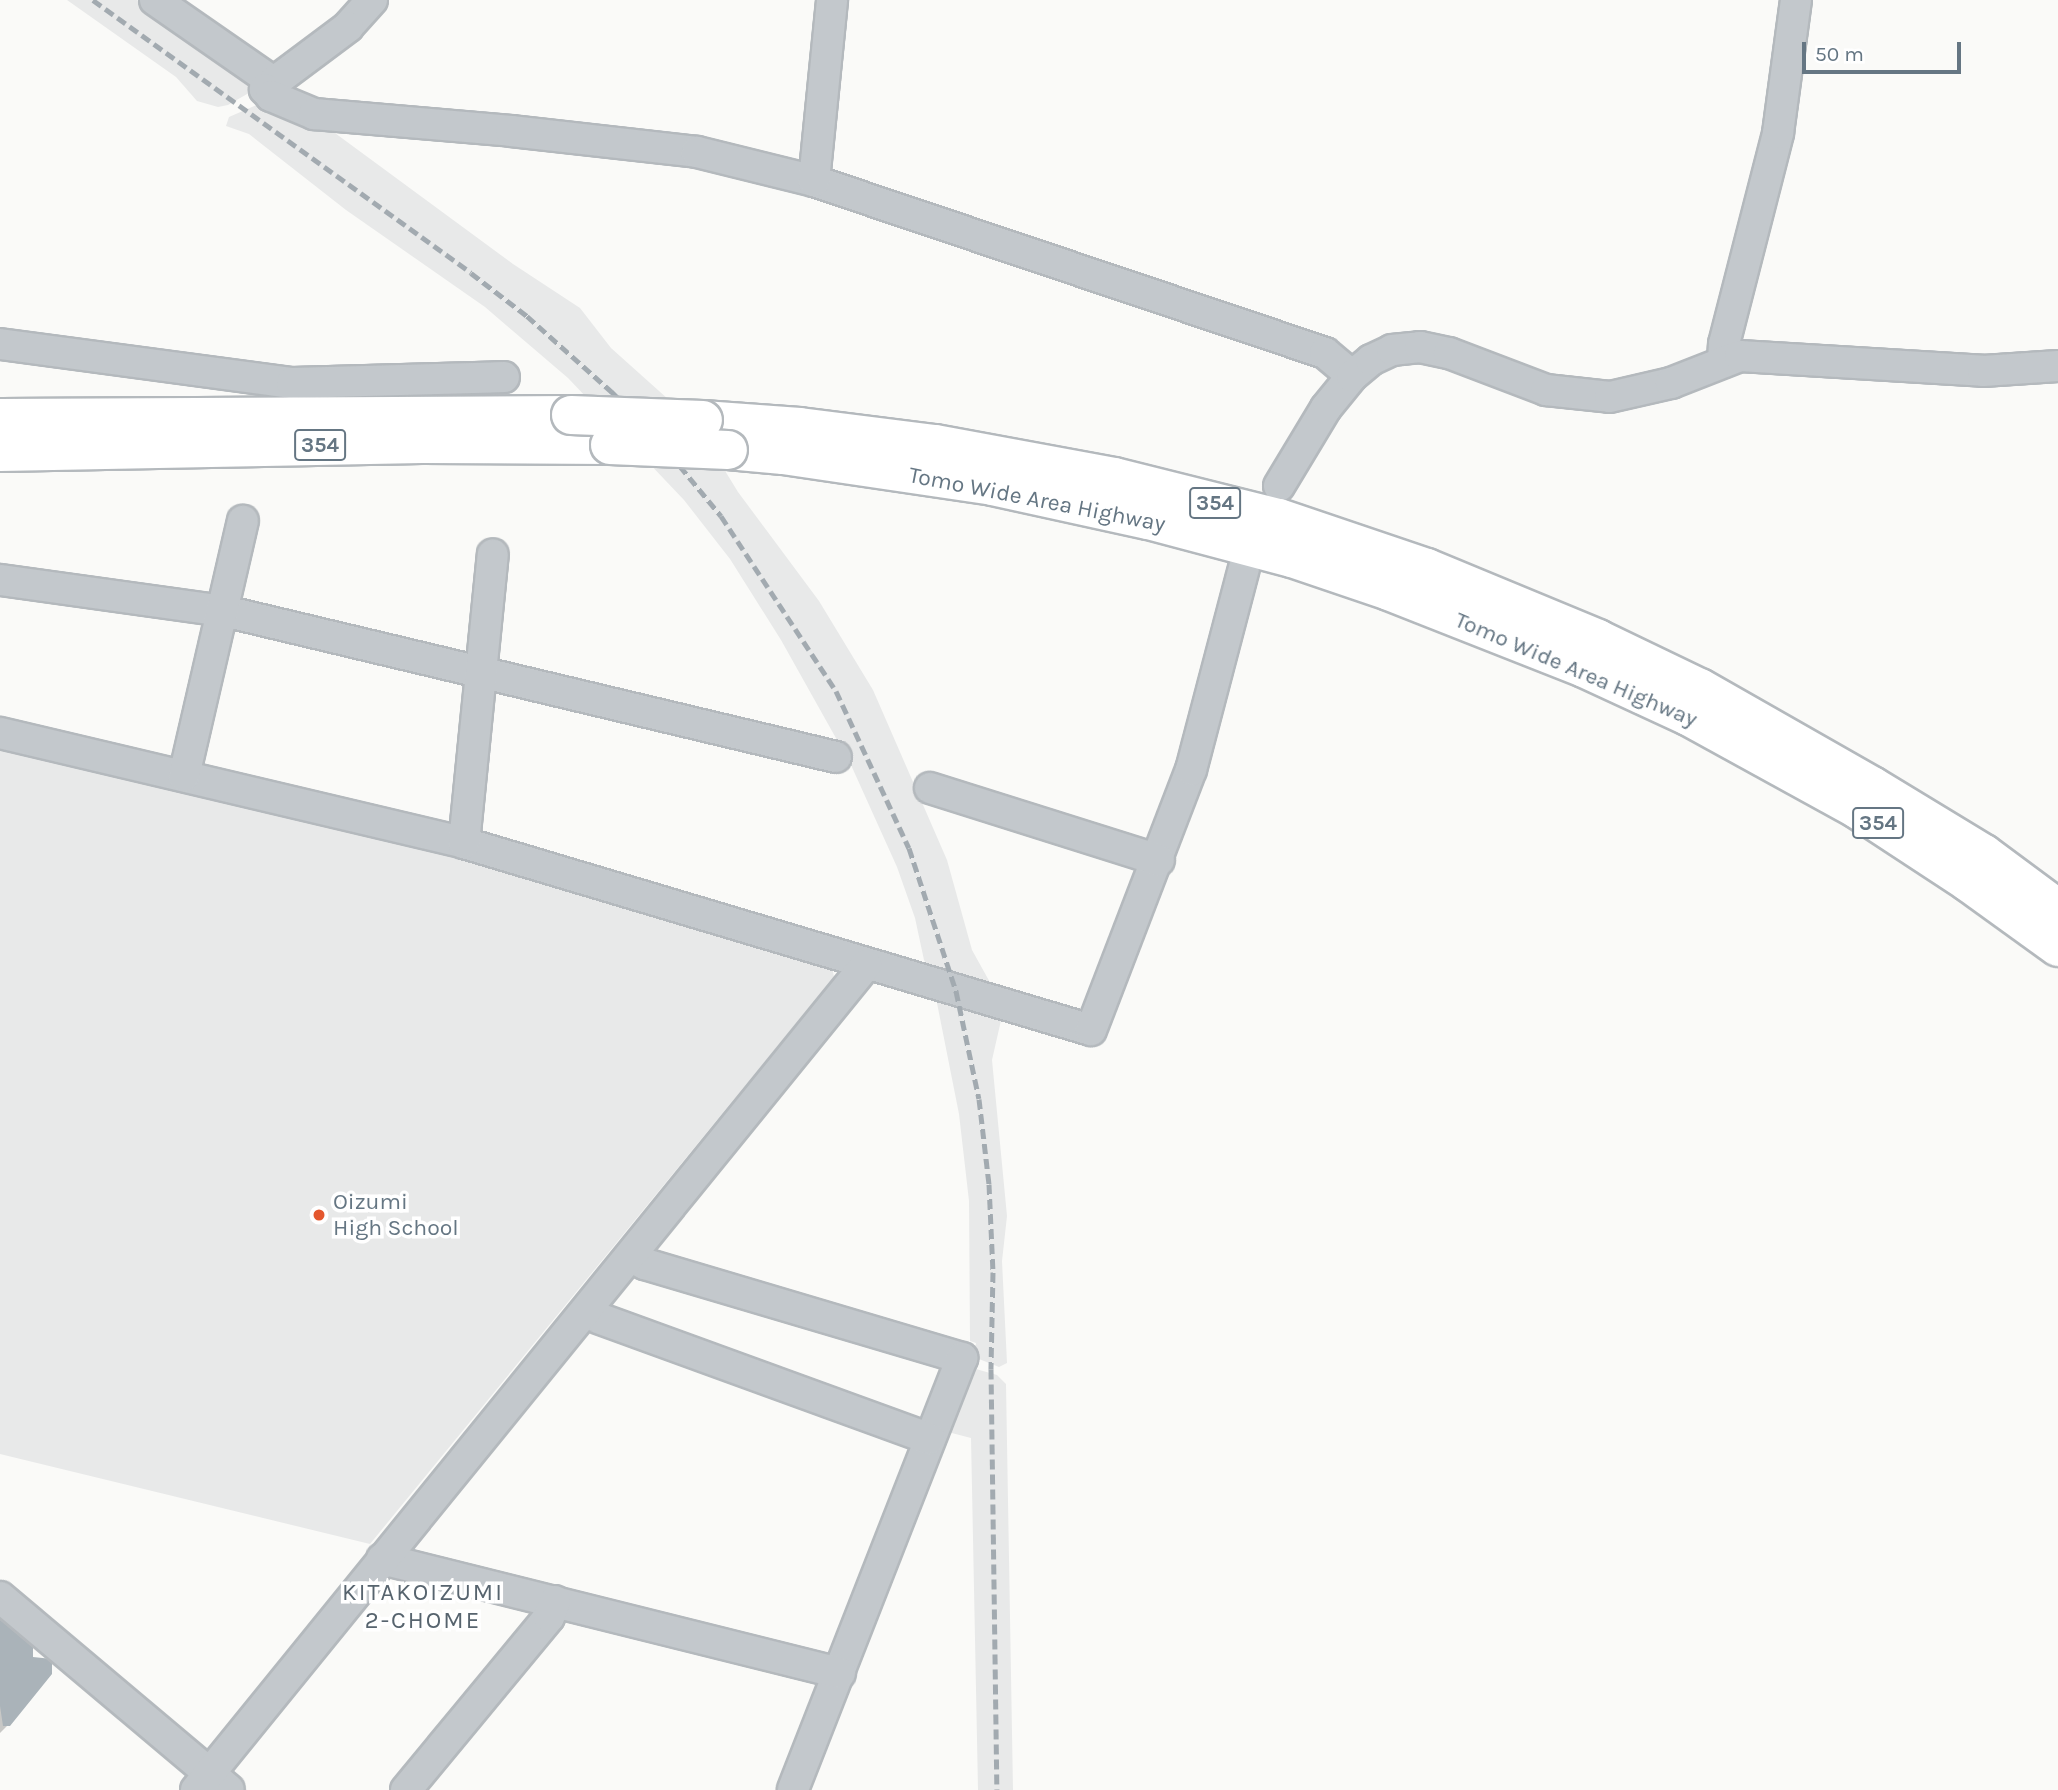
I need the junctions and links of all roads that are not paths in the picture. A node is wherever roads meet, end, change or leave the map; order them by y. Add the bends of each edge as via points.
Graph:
1 (155, 0) edge
2 (372, 0) edge
3 (832, 0) edge
4 (1796, 0) edge
5 (274, 82) junction
6 (814, 181) junction
7 (0, 344) edge
8 (1723, 362) junction
9 (2058, 366) edge
10 (1352, 376) junction
11 (504, 377) dead end
12 (0, 418) edge
13 (0, 452) edge
14 (1279, 486) dead end
15 (243, 521) dead end
16 (493, 554) dead end
17 (1244, 568) dead end
18 (0, 580) edge
19 (223, 611) junction
20 (482, 673) junction
21 (0, 733) edge
22 (836, 757) dead end
23 (184, 776) junction
24 (930, 788) dead end
25 (464, 843) junction
26 (1159, 860) junction
27 (2058, 909) edge
28 (2058, 947) edge
29 (866, 965) junction
30 (631, 1257) junction
31 (598, 1318) dead end
32 (930, 1440) junction
33 (382, 1559) junction
34 (0, 1597) edge
35 (555, 1601) junction
36 (840, 1673) junction
37 (212, 1784) edge
38 (406, 1790) edge
39 (793, 1790) edge

1 - 5 street
2 - 5 street via 348,27
3 - 6 street
4 - 8 street via 1778,133
5 - 6 street via 265,89 271,96 314,114 697,152
6 - 10 street via 1325,353
7 - 11 street via 292,383
8 - 9 street via 1740,356 1983,371
8 - 10 street via 1671,383 1610,397 1546,390 1449,353 1420,347 1392,349
10 - 14 street via 1326,408
12 - 27 highway, Tomo Wide Area Highway / 354, bridge via 571,415 703,420 936,444 1114,477 1279,519 1427,568 1598,639 1700,688 1872,786 1984,854
13 - 28 highway, Tomo Wide Area Highway / 354, bridge via 422,444 727,450 992,486 1187,530 1292,558 1389,591 1584,668 1688,716 1857,809
15 - 19 street
16 - 20 street
17 - 26 street via 1191,770
18 - 19 street
19 - 20 street
19 - 23 street
20 - 22 street
20 - 25 street
21 - 23 street
23 - 25 street
24 - 26 street
25 - 29 street
26 - 29 street via 1091,1030
29 - 30 street
30 - 32 street via 645,1265 962,1358
30 - 33 street
31 - 32 street
32 - 36 street
33 - 35 street
33 - 37 street
34 - 37 street
35 - 36 street
35 - 38 street via 548,1617
36 - 39 street

